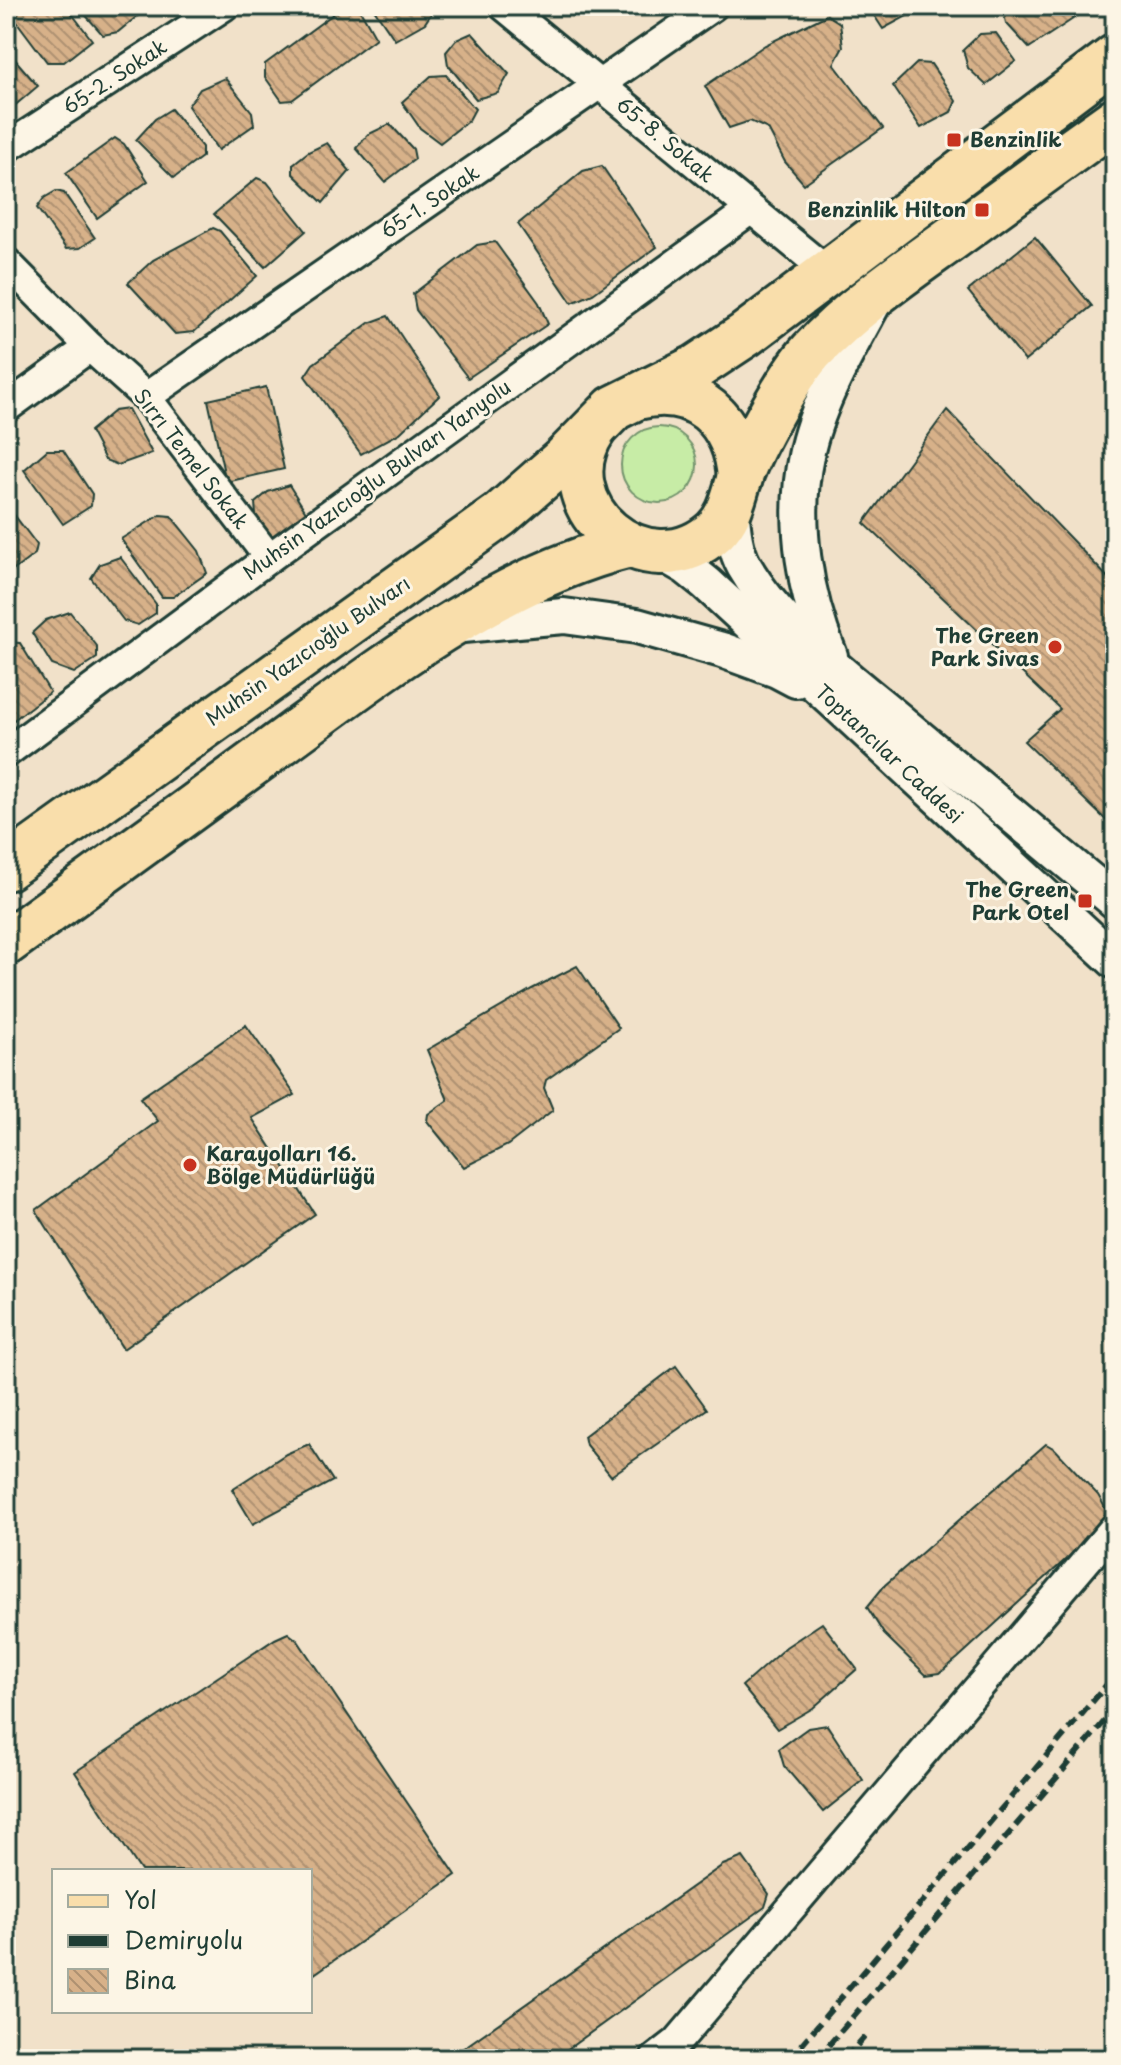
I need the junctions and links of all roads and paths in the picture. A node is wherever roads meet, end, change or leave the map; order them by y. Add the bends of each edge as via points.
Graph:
1 (224, 6) edge
2 (504, 6) edge
3 (713, 6) edge
4 (1115, 57) edge
5 (600, 86) junction
6 (1115, 120) edge
7 (6, 148) edge
8 (750, 210) junction
9 (6, 262) edge
10 (828, 272) junction
11 (879, 293) junction
12 (90, 347) junction
13 (146, 397) junction
14 (6, 408) edge
15 (616, 410) junction
16 (736, 492) junction
17 (645, 548) junction
18 (269, 558) junction
19 (447, 626) junction
20 (832, 683) junction
21 (6, 753) edge
22 (6, 868) edge
23 (1115, 901) edge
24 (6, 943) edge
25 (1115, 961) edge
26 (1115, 1527) edge
27 (655, 2059) edge

1 - 7 street, 65-2. Sokak
2 - 5 street, 65-8. Sokak
3 - 5 street, 65-1. Sokak
4 - 10 main road, Muhsin Yazıcıoğlu Bulvarı
5 - 8 street, 65-8. Sokak
5 - 13 street, 65-1. Sokak
6 - 11 main road
8 - 10 street, 65-8. Sokak
8 - 18 street, Muhsin Yazıcıoğlu Bulvarı Yanyolu
9 - 12 street, Sırrı Temel Sokak
10 - 15 main road, Muhsin Yazıcıoğlu Bulvarı via 695,368
11 - 16 main road via 811,353 770,419
11 - 20 street via 848,348 805,457 804,560
12 - 13 street, Sırrı Temel Sokak
12 - 14 street
13 - 18 street, Sırrı Temel Sokak
15 - 16 main road via 651,393 691,399 708,408 733,439 739,458
15 - 17 main road via 588,438 582,457 584,496 605,530
15 - 22 main road, Muhsin Yazıcıoğlu Bulvarı via 500,515
16 - 17 main road via 715,531 698,542 679,549
16 - 20 street, Toptancılar Caddesi via 735,542 743,564
17 - 19 main road via 576,562
17 - 20 street, Toptancılar Caddesi via 686,567
18 - 21 street, Muhsin Yazıcıoğlu Bulvarı Yanyolu
19 - 20 street via 564,616 637,626
19 - 24 main road
20 - 23 street, Toptancılar Caddesi
20 - 25 street, Toptancılar Caddesi
26 - 27 street via 677,2042

